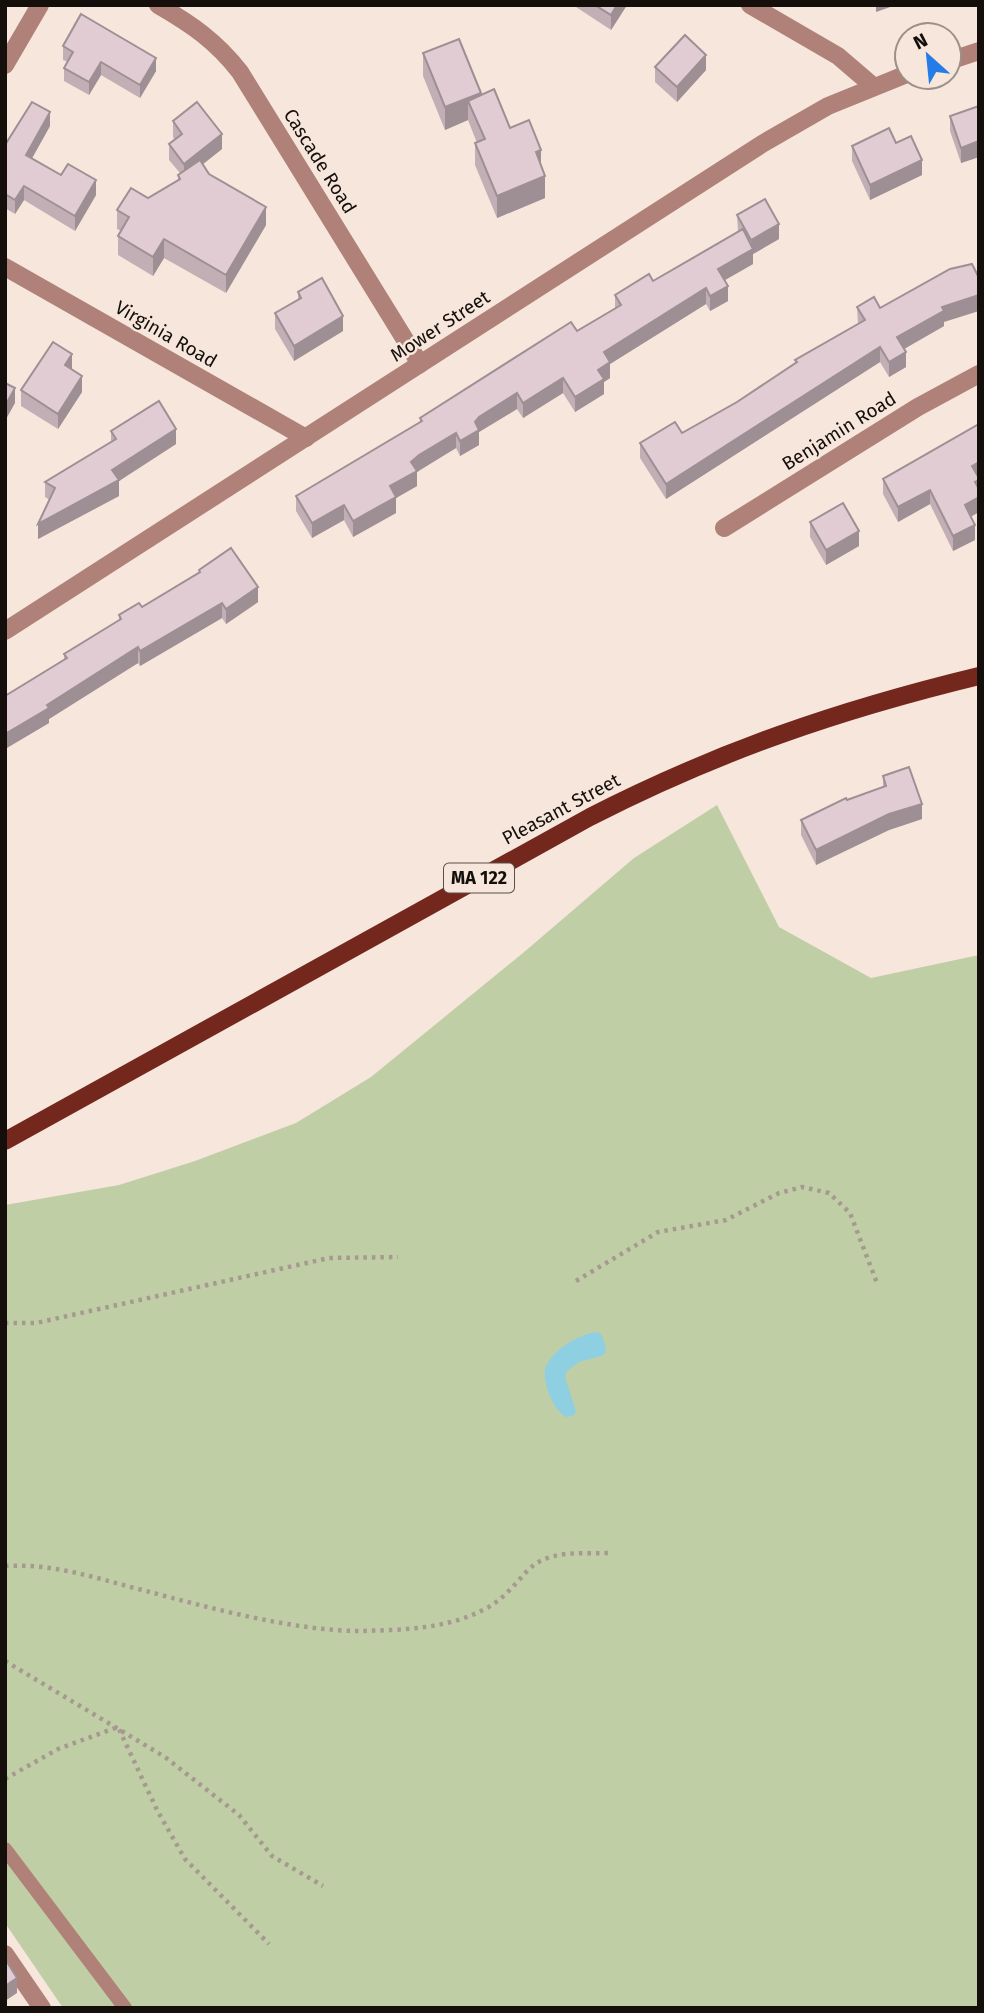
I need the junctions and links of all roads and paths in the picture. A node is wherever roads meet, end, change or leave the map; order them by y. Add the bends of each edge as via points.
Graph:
1 (40, 5) edge
2 (158, 5) edge
3 (750, 5) edge
4 (5, 65) edge
5 (893, 79) edge
6 (873, 86) junction
7 (5, 267) edge
8 (420, 364) junction
9 (979, 374) edge
10 (306, 438) junction
11 (724, 528) dead end
12 (5, 631) edge
13 (979, 676) edge
14 (5, 1141) edge
15 (398, 1257) dead end
16 (576, 1281) dead end
17 (877, 1283) dead end
18 (5, 1323) edge
19 (609, 1553) dead end
20 (5, 1566) edge
21 (5, 1661) edge
22 (118, 1727) junction
23 (5, 1779) edge
24 (5, 1849) edge
25 (323, 1886) dead end
26 (269, 1944) dead end
27 (5, 1954) edge
28 (41, 2008) edge
29 (125, 2008) edge

1 - 4 street
2 - 8 street, Cascade Road via 198,28 222,48 240,72
3 - 6 street via 838,56
5 - 6 street, Mower Street
6 - 8 street, Mower Street via 762,144
7 - 10 street, Virginia Road
8 - 10 street, Mower Street
9 - 11 street, Benjamin Road
10 - 12 street, Mower Street
13 - 14 main road, Pleasant Street / MA 122 via 823,717 664,779
15 - 18 path via 330,1258 36,1323
16 - 17 path via 659,1232 726,1220 779,1193 802,1187 829,1193 850,1213
19 - 20 path via 554,1555 530,1569 489,1608 461,1620 358,1631 324,1629 214,1607 60,1567
21 - 22 path
22 - 23 path via 58,1749
22 - 25 path via 239,1815 272,1856
22 - 26 path via 185,1859
24 - 29 lane
27 - 28 street

